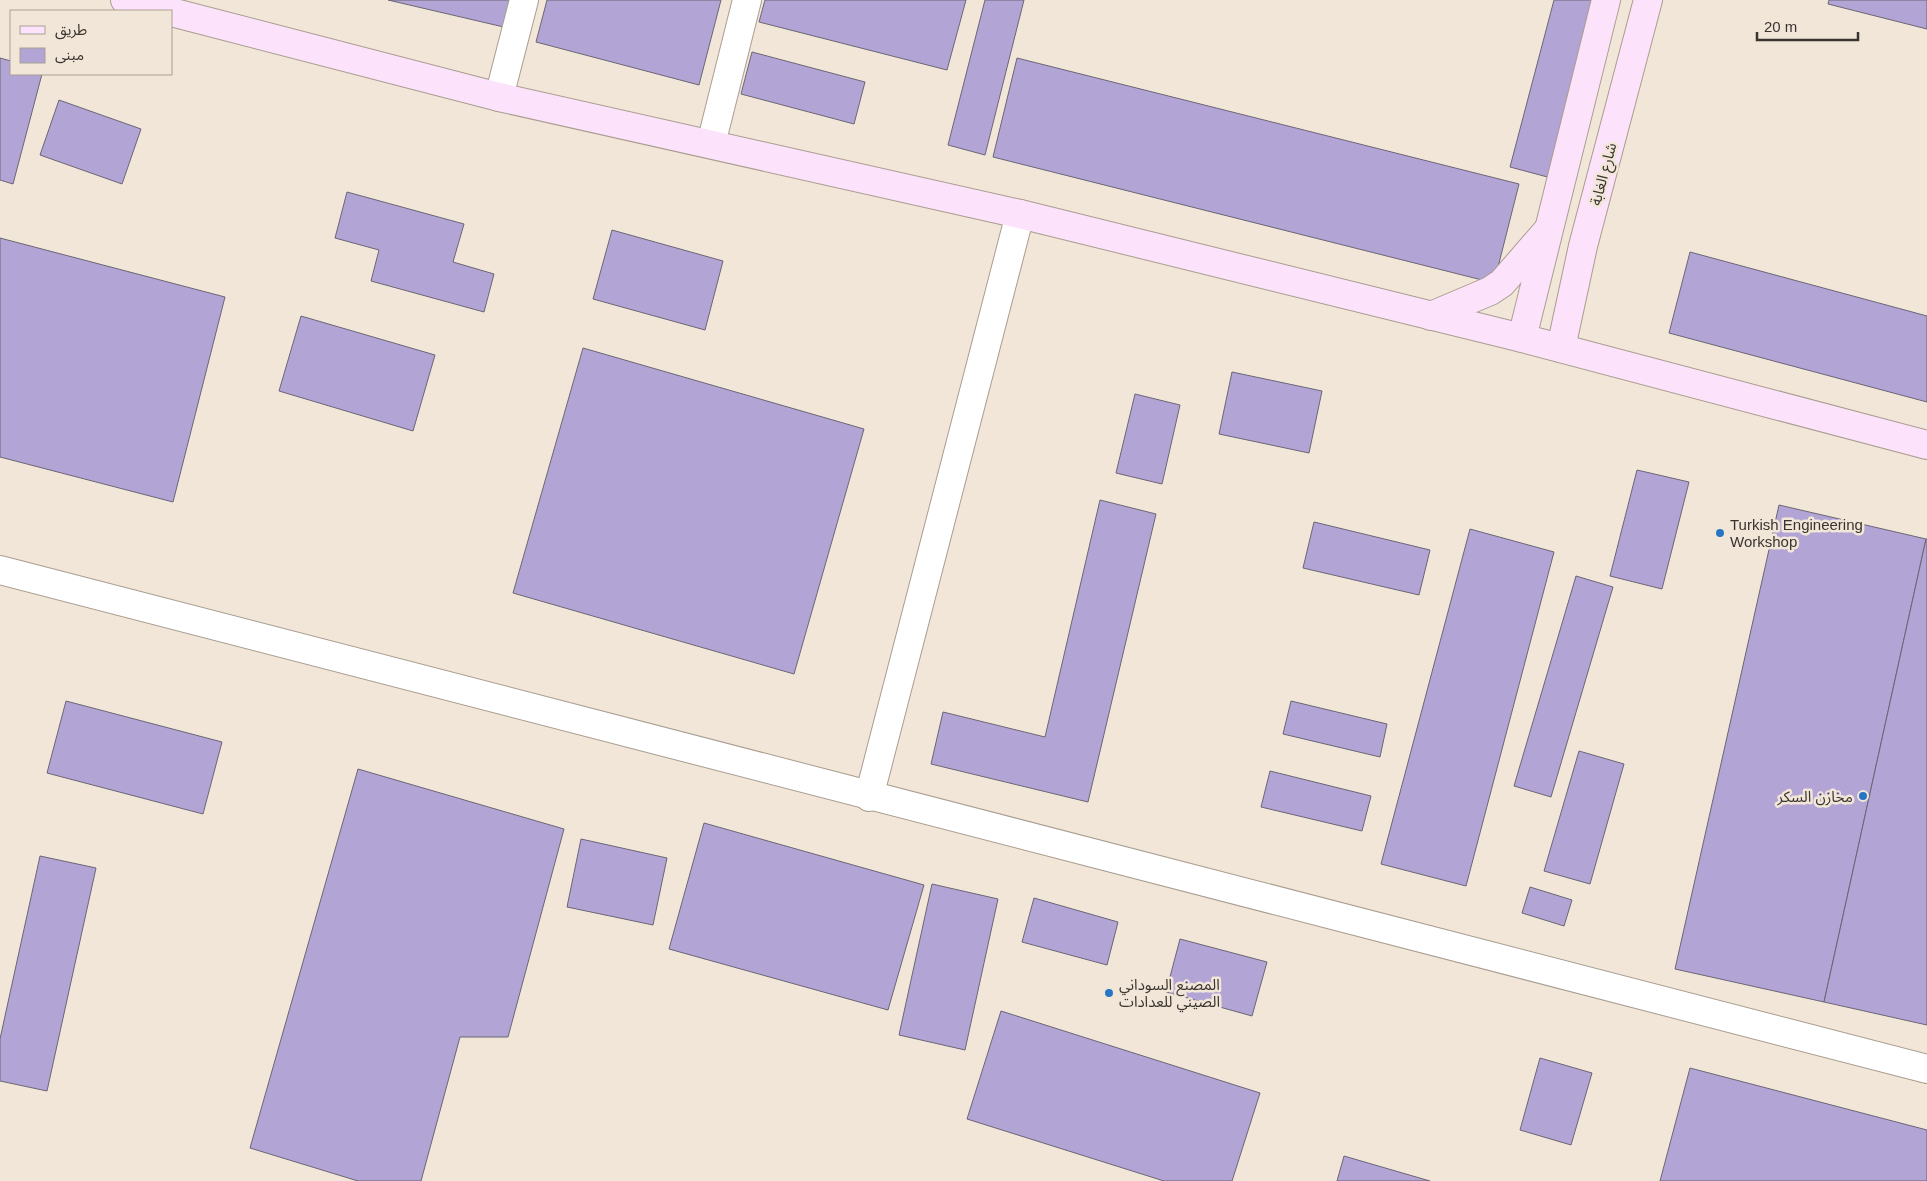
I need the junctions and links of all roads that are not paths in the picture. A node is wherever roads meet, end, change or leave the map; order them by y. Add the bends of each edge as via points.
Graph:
1 (524, 0) edge
2 (747, 0) edge
3 (1606, 0) edge
4 (1648, 0) edge
5 (172, 12) edge
6 (499, 97) junction
7 (711, 144) junction
8 (1020, 214) junction
9 (1549, 228) junction
10 (1431, 316) junction
11 (1522, 338) junction
12 (1561, 348) junction
13 (1927, 446) edge
14 (0, 570) edge
15 (869, 797) junction
16 (1927, 1069) edge

1 - 6 street
2 - 7 street
3 - 9 street
4 - 12 street, شارع الغابة via 1586,237
5 - 6 street
6 - 7 street
7 - 8 street
8 - 10 street
8 - 15 street
9 - 10 street via 1496,287 1474,300
9 - 11 street
10 - 11 street
11 - 12 street
12 - 13 street
14 - 15 street
15 - 16 street

